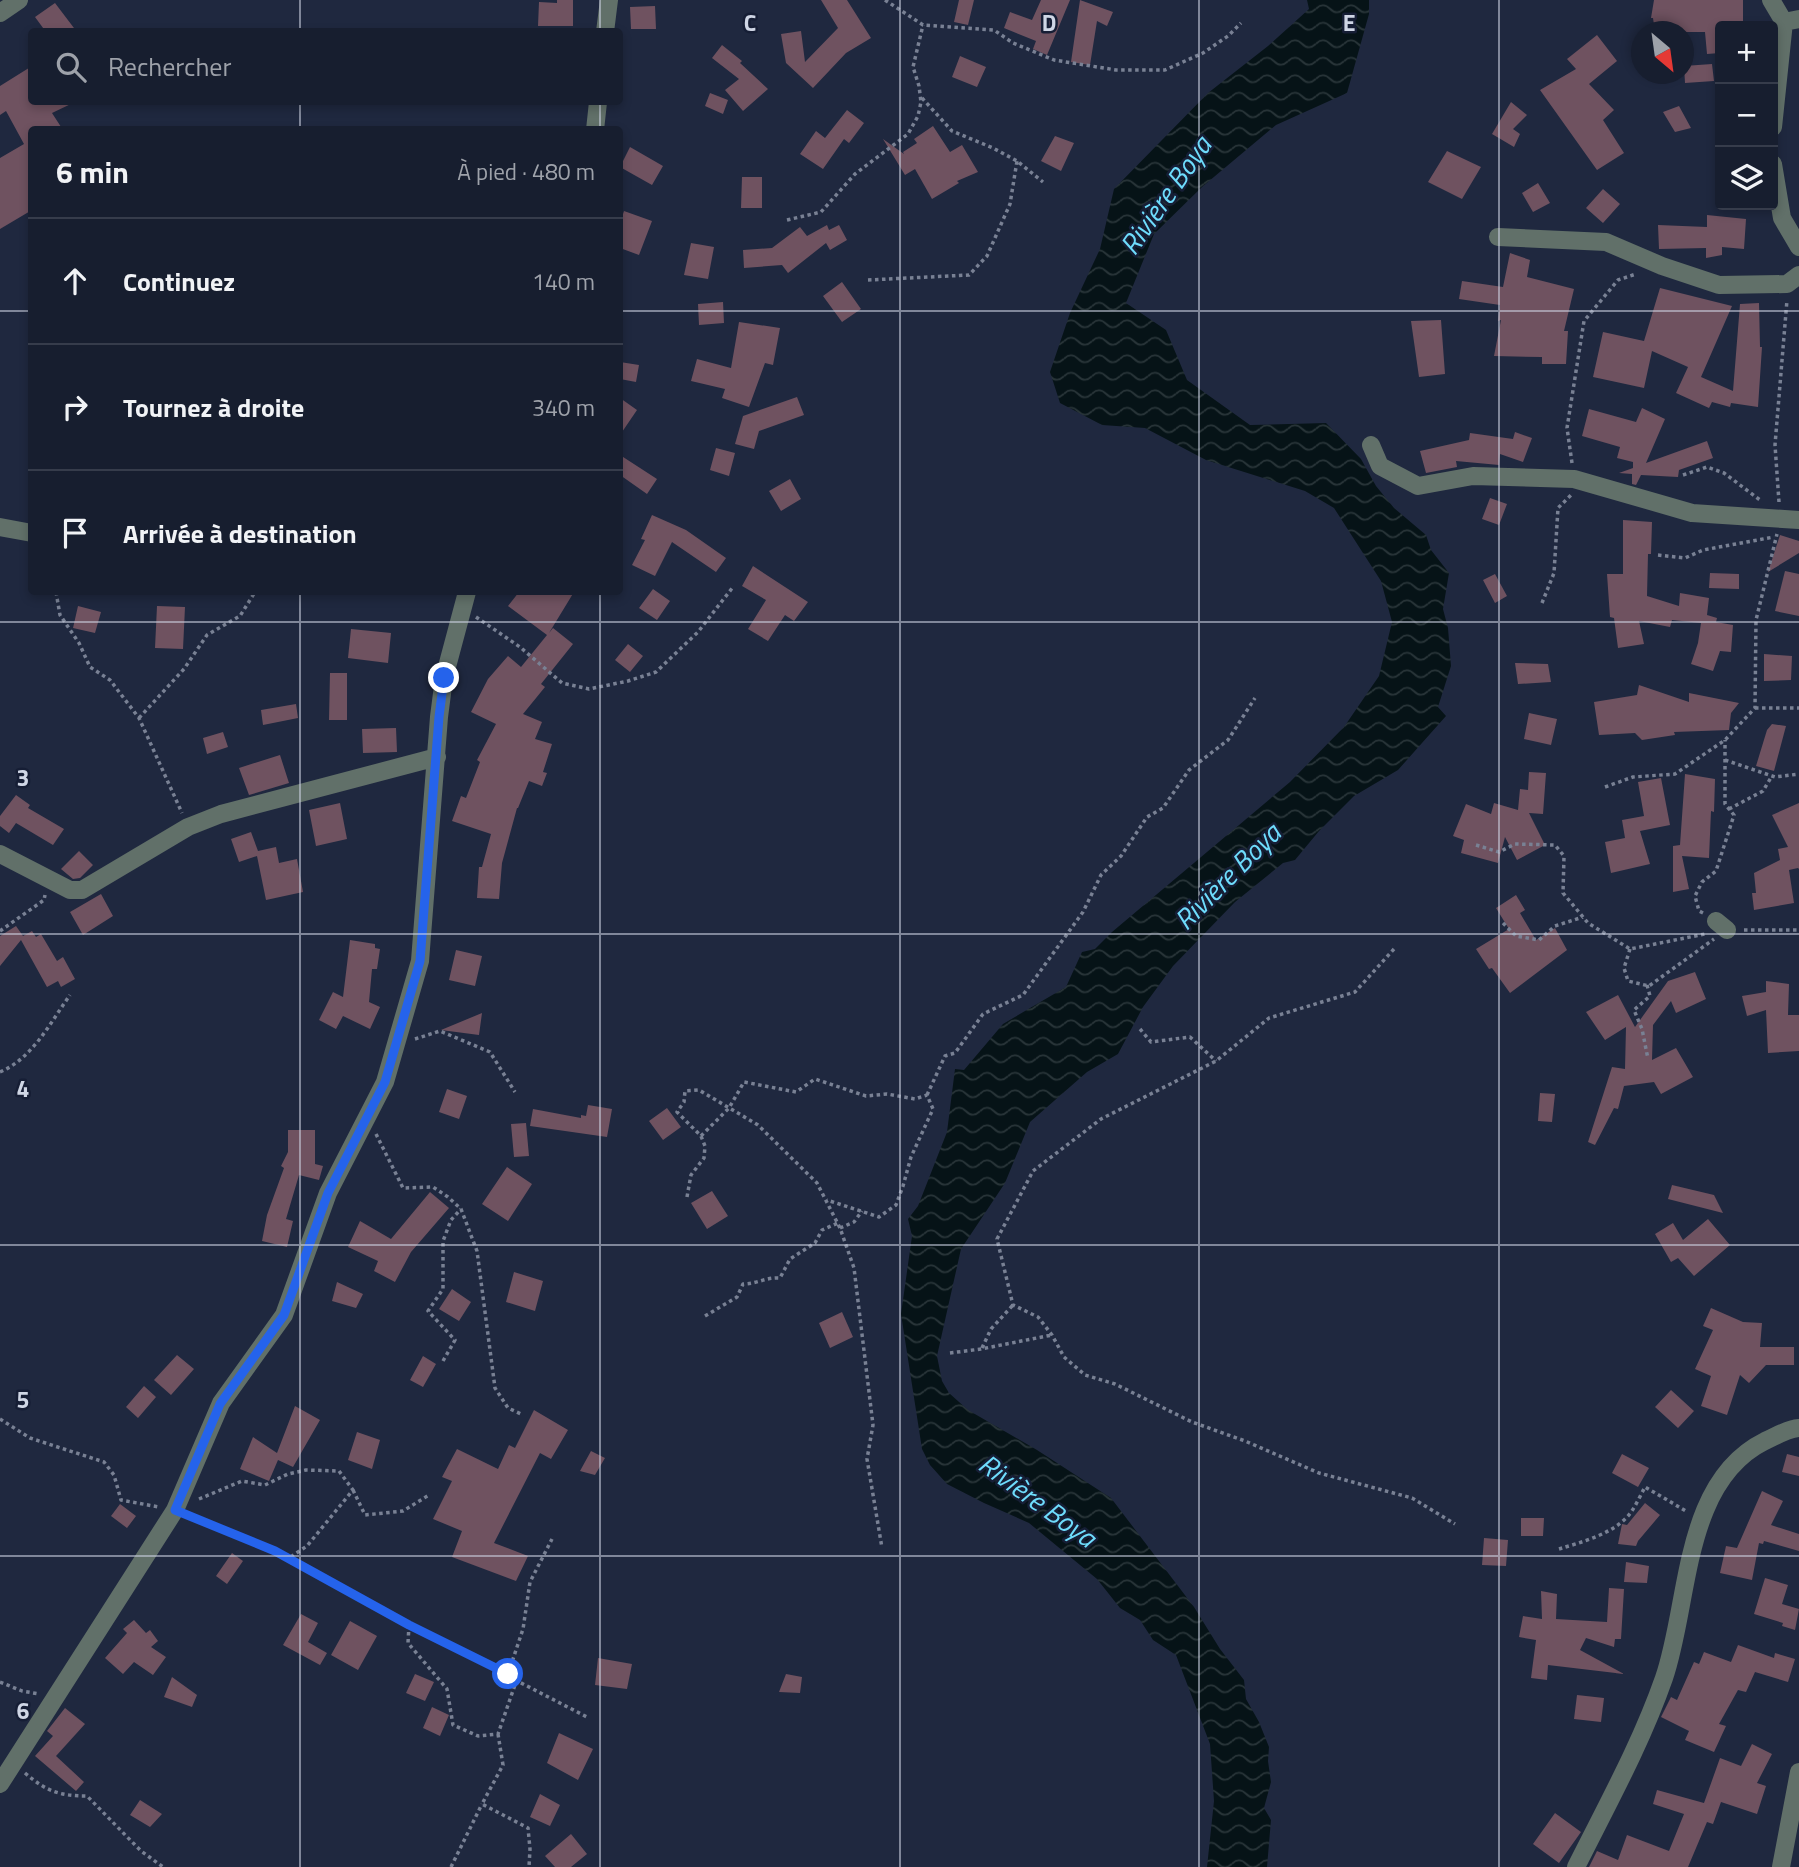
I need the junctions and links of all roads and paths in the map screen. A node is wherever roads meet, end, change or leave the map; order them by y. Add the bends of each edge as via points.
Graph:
1 (19, 0) edge
2 (609, 0) edge
3 (885, 0) edge
4 (1771, 0) edge
5 (0, 12) edge
6 (1791, 21) edge
7 (1241, 23) dead end
8 (923, 25) junction
9 (606, 28) edge
10 (921, 96) junction
11 (1778, 98) edge
12 (598, 105) edge
13 (595, 126) edge
14 (1017, 161) junction
15 (1043, 182) dead end
16 (1778, 194) edge
17 (788, 220) dead end
18 (1498, 237) dead end
19 (1799, 247) edge
20 (1662, 266) junction
21 (1793, 279) edge
22 (868, 280) dead end
23 (1371, 445) dead end
24 (1683, 475) dead end
25 (1574, 479) junction
26 (1781, 517) junction
27 (1799, 520) edge
28 (0, 527) edge
29 (28, 532) edge
30 (1776, 536) junction
31 (1658, 555) dead end
32 (733, 587) dead end
33 (56, 595) edge
34 (252, 595) edge
35 (466, 595) edge
36 (1542, 603) dead end
37 (470, 613) dead end
38 (1255, 698) dead end
39 (1799, 708) edge
40 (1755, 709) junction
41 (139, 718) junction
42 (1725, 740) junction
43 (437, 757) junction
44 (1726, 760) junction
45 (1799, 774) edge
46 (1772, 776) junction
47 (1605, 788) dead end
48 (1729, 809) junction
49 (188, 827) junction
50 (1476, 845) dead end
51 (0, 854) edge
52 (50, 880) junction
53 (1583, 918) junction
54 (1503, 923) dead end
55 (1721, 925) junction
56 (1799, 930) edge
57 (0, 931) edge
58 (1394, 949) dead end
59 (1630, 949) junction
60 (1647, 985) junction
61 (70, 995) dead end
62 (1140, 1029) dead end
63 (396, 1044) junction
64 (1648, 1059) dead end
65 (1216, 1061) junction
66 (0, 1072) edge
67 (515, 1092) dead end
68 (927, 1095) junction
69 (729, 1108) junction
70 (367, 1117) junction
71 (701, 1136) junction
72 (687, 1196) dead end
73 (827, 1200) junction
74 (461, 1209) junction
75 (862, 1211) junction
76 (838, 1223) junction
77 (841, 1228) junction
78 (1013, 1305) junction
79 (705, 1316) dead end
80 (1052, 1335) junction
81 (981, 1349) junction
82 (950, 1353) dead end
83 (443, 1361) dead end
84 (521, 1414) dead end
85 (0, 1419) edge
86 (1799, 1428) edge
87 (353, 1490) junction
88 (429, 1495) dead end
89 (184, 1502) junction
90 (1700, 1519) junction
91 (1455, 1524) dead end
92 (552, 1539) dead end
93 (882, 1548) dead end
94 (1559, 1549) dead end
95 (289, 1558) junction
96 (409, 1625) junction
97 (508, 1674) junction
98 (517, 1679) junction
99 (0, 1682) edge
100 (53, 1700) junction
101 (587, 1717) dead end
102 (498, 1734) junction
103 (11, 1766) junction
104 (1799, 1772) edge
105 (0, 1784) edge
106 (482, 1804) junction
107 (163, 1867) edge
108 (451, 1867) edge
109 (529, 1867) edge
110 (1576, 1867) edge
111 (1781, 1867) edge

1 - 5 street
2 - 9 street
3 - 8 path
4 - 6 street
6 - 11 street
7 - 8 path via 1203,52 1165,70 1116,70 1054,60 994,30
8 - 10 path via 913,68
10 - 14 path via 952,131
10 - 17 path via 918,116 908,134 855,174 821,212
12 - 13 street
14 - 15 path
14 - 22 path via 1010,204 987,256 969,275
16 - 19 street via 1782,218
18 - 20 street via 1606,242
20 - 21 street via 1719,285
20 - 25 path via 1618,280 1584,321 1567,428
21 - 26 path via 1775,445
23 - 25 street via 1380,467 1418,486 1473,476
24 - 26 path via 1707,467 1724,473
25 - 26 street via 1692,513
25 - 36 path via 1570,498 1558,508 1554,573
26 - 27 street
26 - 30 path
28 - 29 street
30 - 31 path via 1703,550 1685,558
30 - 40 path via 1756,620
32 - 37 path via 698,632 656,671 589,688 562,682
33 - 41 path via 60,615 90,667 110,680
34 - 41 path via 240,616 207,635 184,669
35 - 43 street via 444,678
38 - 68 path via 1228,740 1189,770 1163,808 1147,817 1121,856 1101,875 1083,912 1023,995 983,1014 956,1053 945,1056
39 - 40 path
40 - 42 path
41 - 49 path
42 - 44 path
42 - 47 path via 1675,774 1633,777
43 - 49 street via 221,814
43 - 63 street via 420,961
44 - 46 path
44 - 48 path via 1725,804
45 - 46 path
46 - 48 path via 1763,791
48 - 55 path via 1734,815 1716,871 1702,882 1695,896 1699,911
49 - 52 street via 82,890 70,890
50 - 53 path via 1499,852 1515,844 1555,845 1564,856 1563,893
51 - 52 street
52 - 57 path via 44,900
53 - 54 path via 1555,926 1539,940 1516,936
53 - 59 path
55 - 56 path
55 - 59 path
55 - 60 path
58 - 65 path via 1355,992 1269,1018
59 - 60 path via 1624,968 1628,981
60 - 64 path via 1650,996 1634,1010
61 - 66 path via 33,1049 15,1066
62 - 65 path via 1151,1042 1190,1037
63 - 67 path via 440,1031 490,1052
63 - 70 street via 385,1082
65 - 78 path via 1101,1119 1033,1171 997,1239
68 - 69 path via 915,1099 866,1096 815,1079 796,1092 744,1082
68 - 75 path via 933,1109 896,1205 879,1217
69 - 71 path
69 - 71 path via 699,1090 685,1091 677,1112
69 - 73 path via 758,1125 817,1183
70 - 74 path via 403,1188 433,1187
70 - 89 street via 328,1193 284,1315 220,1404
71 - 72 path via 704,1158 691,1175
73 - 75 path
73 - 76 path
74 - 83 path via 443,1241 443,1289 428,1311 455,1340
74 - 84 path via 477,1251 495,1388 508,1408
75 - 77 path via 854,1222
76 - 77 path
76 - 79 path via 822,1230 816,1243 790,1259 780,1278 743,1284 737,1297
77 - 93 path via 854,1269 873,1425 867,1459
78 - 80 path via 1038,1317
78 - 81 path via 991,1329
80 - 81 path
80 - 91 path via 1064,1357 1085,1375 1319,1473 1412,1499
81 - 82 path
85 - 89 path via 41,1443 104,1462 114,1475 121,1500
86 - 90 street via 1754,1447 1719,1480
87 - 88 path via 365,1515 402,1511
87 - 89 path via 339,1471 306,1470 265,1485 242,1481
87 - 95 path via 313,1539
89 - 95 path
89 - 100 street
90 - 94 path via 1645,1487 1628,1516 1613,1528
90 - 110 street via 1665,1677
92 - 97 path via 530,1582 523,1629
95 - 96 path
96 - 97 path
96 - 102 path via 408,1643 447,1689 453,1725 478,1736
97 - 98 path
98 - 101 path
98 - 102 path
99 - 100 path
100 - 103 street
102 - 106 path via 503,1765
103 - 105 street
103 - 107 path via 44,1789 87,1797
104 - 111 street
106 - 108 path
106 - 109 path via 528,1828

